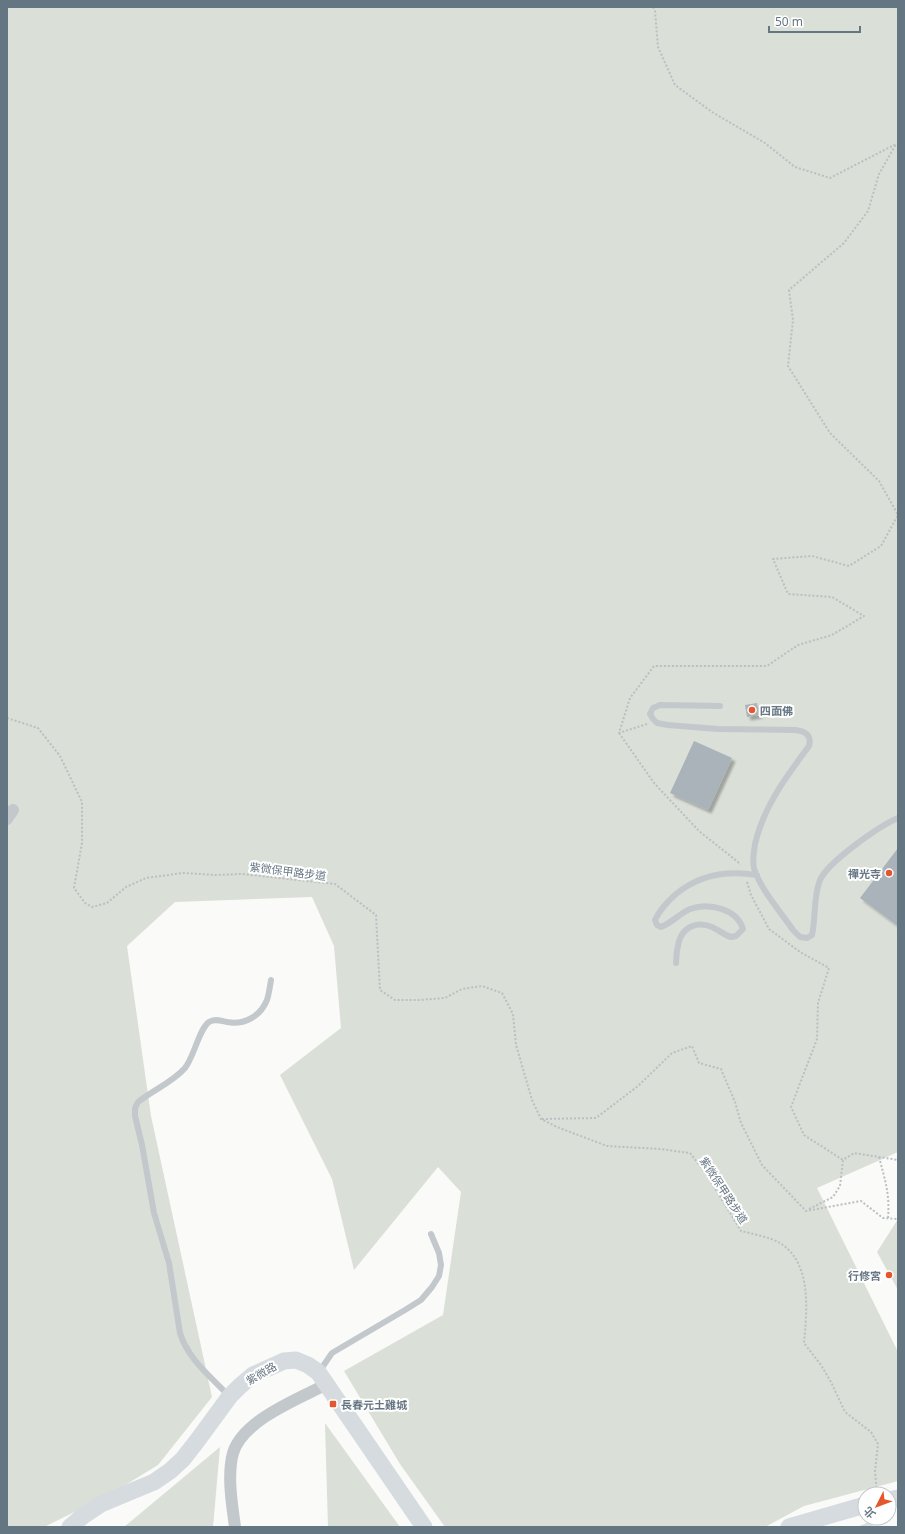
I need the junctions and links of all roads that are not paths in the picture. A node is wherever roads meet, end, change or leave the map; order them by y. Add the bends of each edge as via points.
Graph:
1 (720, 706) dead end
2 (898, 818) edge
3 (757, 875) junction
4 (676, 963) dead end
5 (272, 980) dead end
6 (431, 1234) dead end
7 (323, 1378) junction
8 (230, 1396) junction
9 (857, 1507) edge
10 (70, 1527) edge
11 (235, 1527) edge
12 (424, 1527) edge
13 (789, 1527) edge

1 - 3 lane via 660,705 653,708 650,714 655,721 668,725 795,730 803,731 811,740 810,746 781,784 767,809 753,854
2 - 3 lane via 854,846 826,870 816,894 812,935 807,938 800,937 793,930
3 - 4 lane via 711,875 682,889 665,904 655,920 661,927 690,909 712,907 731,913 742,924 743,929 731,937 712,926 694,924 679,940
5 - 8 lane via 262,1009 254,1017 237,1023 215,1020 209,1022 180,1073 147,1094 135,1108 154,1213 169,1263 183,1344
6 - 7 lane via 441,1265 439,1276 432,1287 421,1300 332,1353
7 - 8 street, 紫微路 via 308,1365 296,1360 284,1361 253,1375
7 - 11 street via 253,1425 241,1437 233,1453 231,1470
7 - 12 street, 紫微路
8 - 10 street, 紫微路 via 197,1441 170,1471 142,1488 101,1504
9 - 13 street

